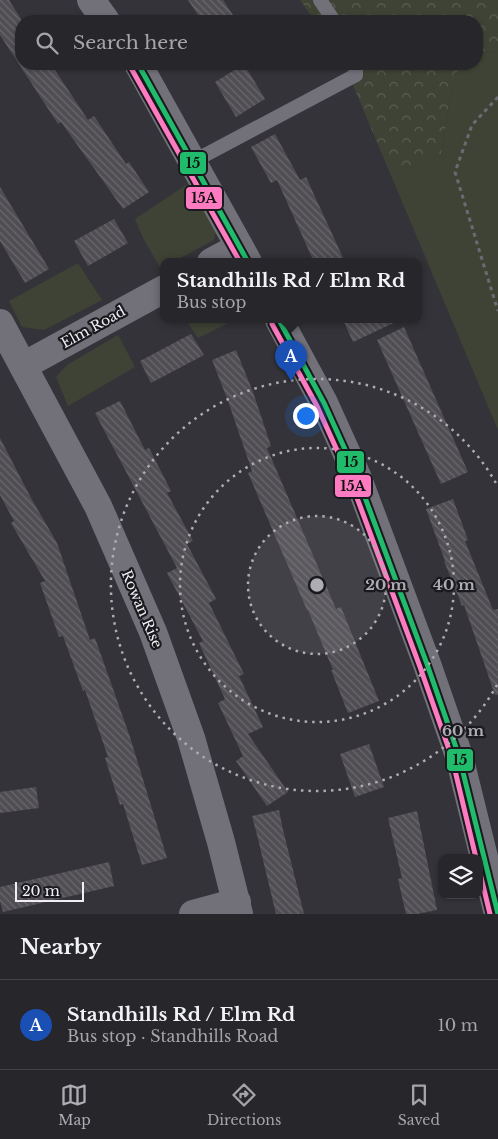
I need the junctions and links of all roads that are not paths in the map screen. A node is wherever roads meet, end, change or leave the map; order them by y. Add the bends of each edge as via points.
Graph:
1 (91, 0) edge
2 (320, 0) edge
3 (102, 15) edge
4 (330, 15) edge
5 (141, 70) edge
6 (356, 70) edge
7 (192, 162) junction
8 (243, 255) edge
9 (229, 258) edge
10 (160, 290) edge
11 (0, 323) edge
12 (281, 323) edge
13 (22, 366) junction
14 (238, 908) edge
15 (193, 914) edge
16 (498, 914) edge

1 - 3 street
2 - 4 lane
5 - 7 street
6 - 7 lane via 356,74
7 - 8 street
8 - 9 street
10 - 13 street, Elm Road
11 - 13 street, Rowan Rise
12 - 16 street via 324,403 357,476 428,664 460,756
13 - 14 street, Rowan Rise via 98,506 153,632 191,738
14 - 15 street

